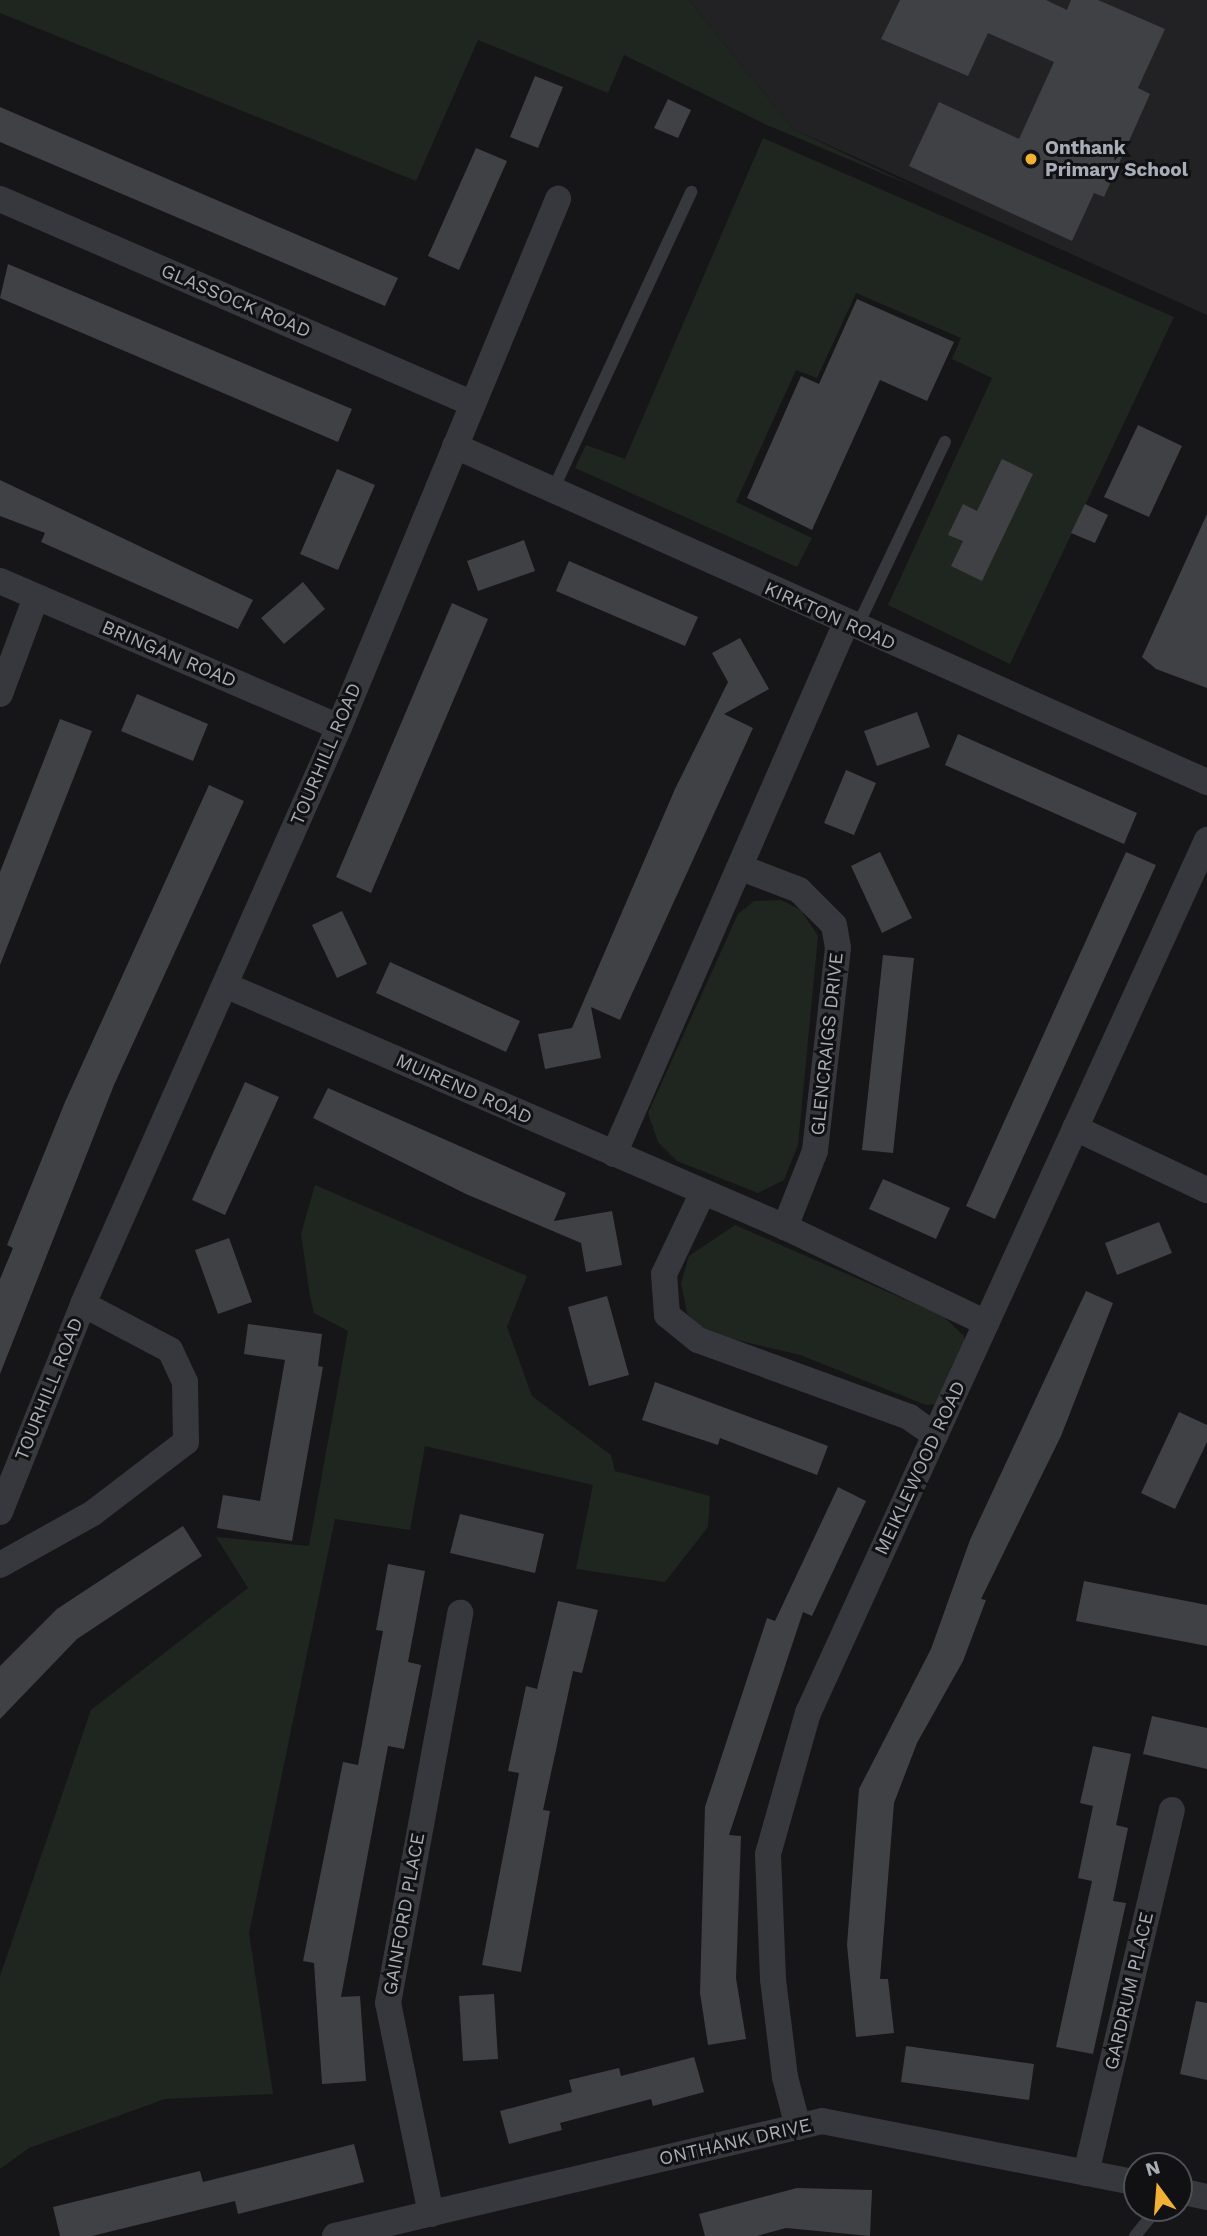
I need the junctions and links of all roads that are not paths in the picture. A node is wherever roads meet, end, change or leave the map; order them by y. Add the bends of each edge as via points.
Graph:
1 (691, 192) dead end
2 (0, 199) edge
3 (558, 199) dead end
4 (471, 403) junction
5 (945, 442) dead end
6 (455, 446) junction
7 (552, 493) junction
8 (0, 581) edge
9 (36, 597) junction
10 (851, 625) junction
11 (0, 694) edge
12 (339, 727) junction
13 (1207, 782) edge
14 (1207, 840) edge
15 (742, 868) junction
16 (225, 985) junction
17 (1076, 1128) junction
18 (614, 1154) junction
19 (1207, 1190) edge
20 (703, 1192) junction
21 (785, 1227) junction
22 (83, 1304) junction
23 (986, 1323) junction
24 (935, 1435) junction
25 (0, 1512) edge
26 (0, 1565) edge
27 (460, 1613) dead end
28 (1172, 1810) dead end
29 (798, 2127) junction
30 (1086, 2173) junction
31 (1123, 2180) edge
32 (430, 2214) junction
33 (1146, 2222) edge
34 (335, 2236) edge
35 (1135, 2236) edge

1 - 7 lane
2 - 4 street, GLASSOCK ROAD
3 - 4 street, TOURHILL ROAD
4 - 6 street, TOURHILL ROAD
5 - 10 lane
6 - 7 street, KIRKTON ROAD
6 - 12 street, TOURHILL ROAD
7 - 10 street, KIRKTON ROAD
8 - 9 street, BRINGAN ROAD
9 - 11 street
9 - 12 street, BRINGAN ROAD
10 - 13 street, KIRKTON ROAD
10 - 15 street
12 - 16 street, TOURHILL ROAD
14 - 17 street, MEIKLEWOOD ROAD
15 - 18 street
15 - 21 street, GLENCRAIGS DRIVE via 799,890 834,925 838,947 816,1151
16 - 18 street, MUIREND ROAD
16 - 22 street, TOURHILL ROAD
17 - 19 street
17 - 23 street, MEIKLEWOOD ROAD
18 - 20 street, MUIREND ROAD
20 - 21 street, MUIREND ROAD
20 - 24 street via 664,1274 667,1315 698,1340 909,1417
21 - 23 street, MUIREND ROAD
22 - 25 street, TOURHILL ROAD
22 - 26 street, TOURHILL ROAD via 170,1350 185,1382 186,1442 93,1513
23 - 24 street, MEIKLEWOOD ROAD
24 - 29 street, MEIKLEWOOD ROAD via 807,1713 768,1854 773,1979 785,2077
27 - 32 street, GAINFORD PLACE via 388,2003
28 - 30 street, GARDRUM PLACE
29 - 30 street, ONTHANK DRIVE via 822,2121
29 - 32 street, ONTHANK DRIVE
30 - 31 street, ONTHANK DRIVE
32 - 34 street, ONTHANK DRIVE
33 - 35 lane

